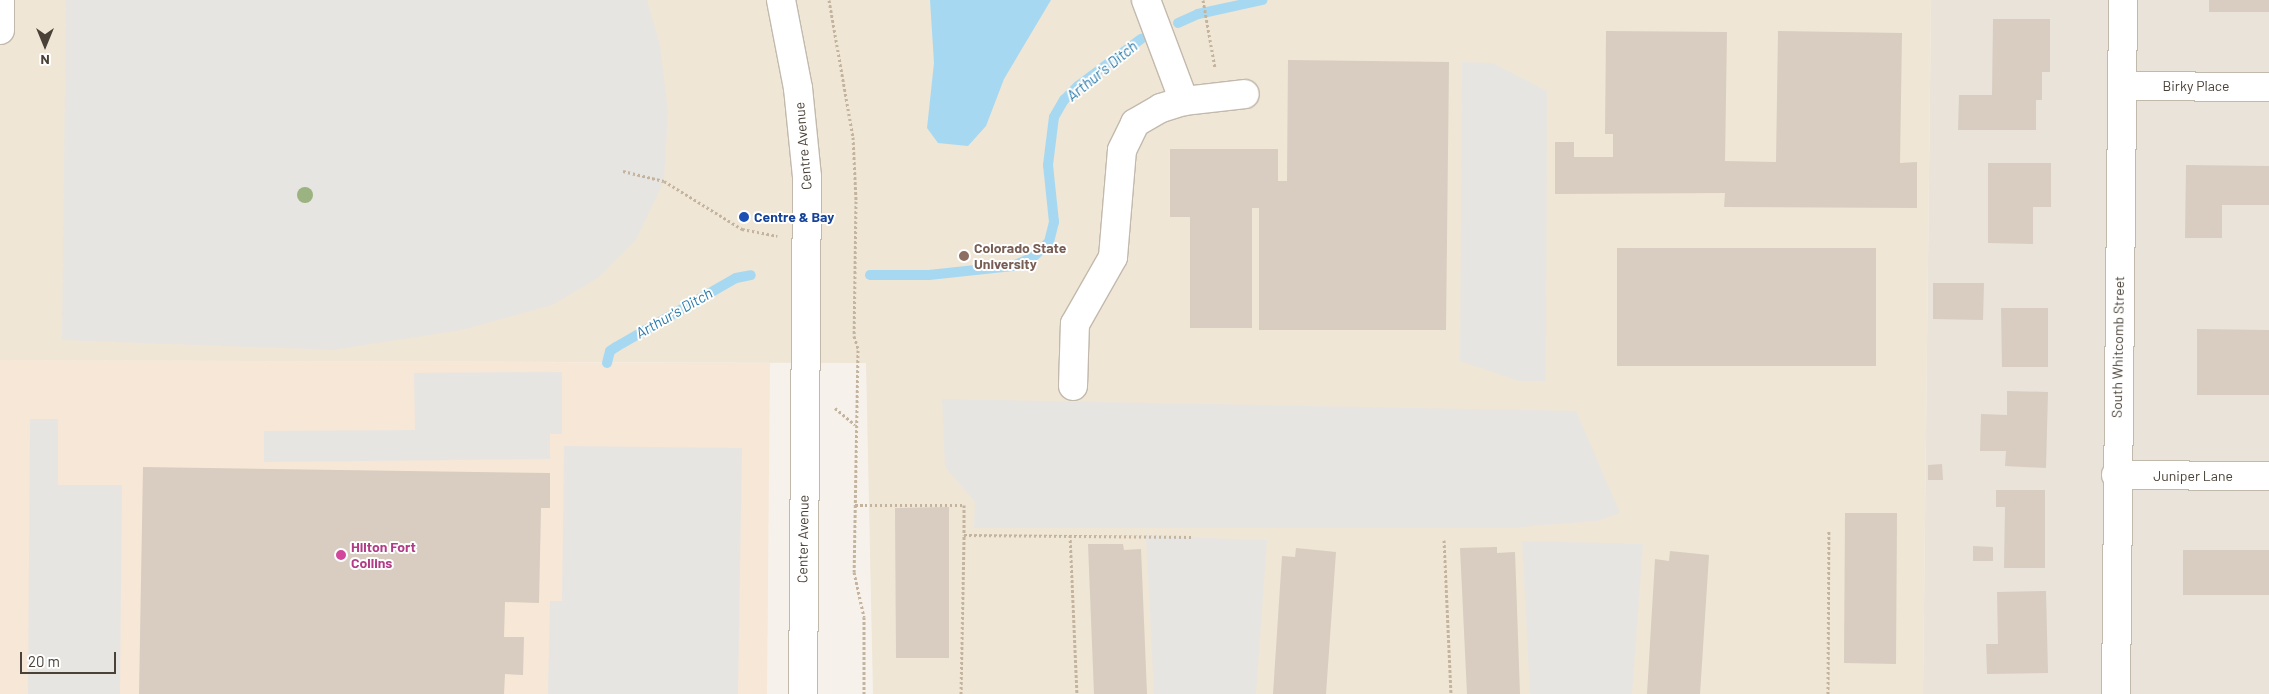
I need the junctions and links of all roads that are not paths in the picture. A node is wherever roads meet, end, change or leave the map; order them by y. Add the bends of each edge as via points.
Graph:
1 (0, 0) edge
2 (781, 0) edge
3 (1146, 0) edge
4 (2123, 0) edge
5 (0, 30) edge
6 (2122, 86) junction
7 (2269, 87) edge
8 (1245, 94) dead end
9 (1184, 101) junction
10 (806, 385) joint
11 (1073, 386) dead end
12 (2116, 475) junction
13 (2269, 476) edge
14 (803, 694) edge
15 (2116, 694) edge

1 - 5 street
2 - 10 street, Centre Avenue via 792,50 806,167
3 - 9 street
4 - 6 street, South Whitcomb Street
6 - 7 street, Birky Place
6 - 12 street, South Whitcomb Street
8 - 9 street
9 - 11 street via 1162,108 1135,123 1122,150 1113,257 1074,324
10 - 14 street, Center Avenue via 801,640
12 - 13 street, Juniper Lane
12 - 15 street, South Whitcomb Street

